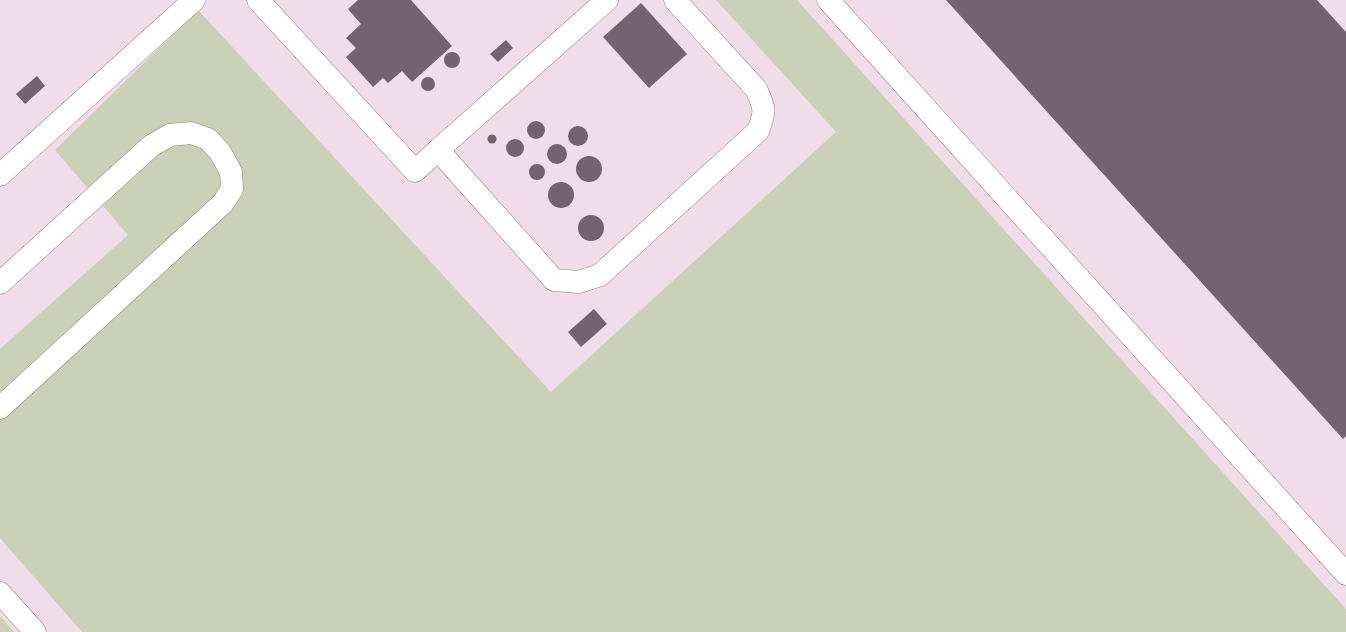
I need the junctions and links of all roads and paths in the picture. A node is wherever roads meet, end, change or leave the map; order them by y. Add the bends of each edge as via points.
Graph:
1 (258, 0) edge
2 (606, 0) edge
3 (675, 0) edge
4 (828, 0) edge
5 (193, 1) edge
6 (438, 150) junction
7 (0, 174) edge
8 (0, 283) edge
9 (0, 408) edge
10 (1346, 574) edge
11 (0, 593) edge
12 (35, 632) edge

1 - 6 street via 415,171
2 - 6 street
3 - 6 street via 756,89 764,107 762,119 758,131 600,275 579,282 554,280
4 - 10 street
5 - 7 street
8 - 9 street via 150,146 170,135 190,133 208,139 220,152 231,172 232,189 223,203
11 - 12 street

